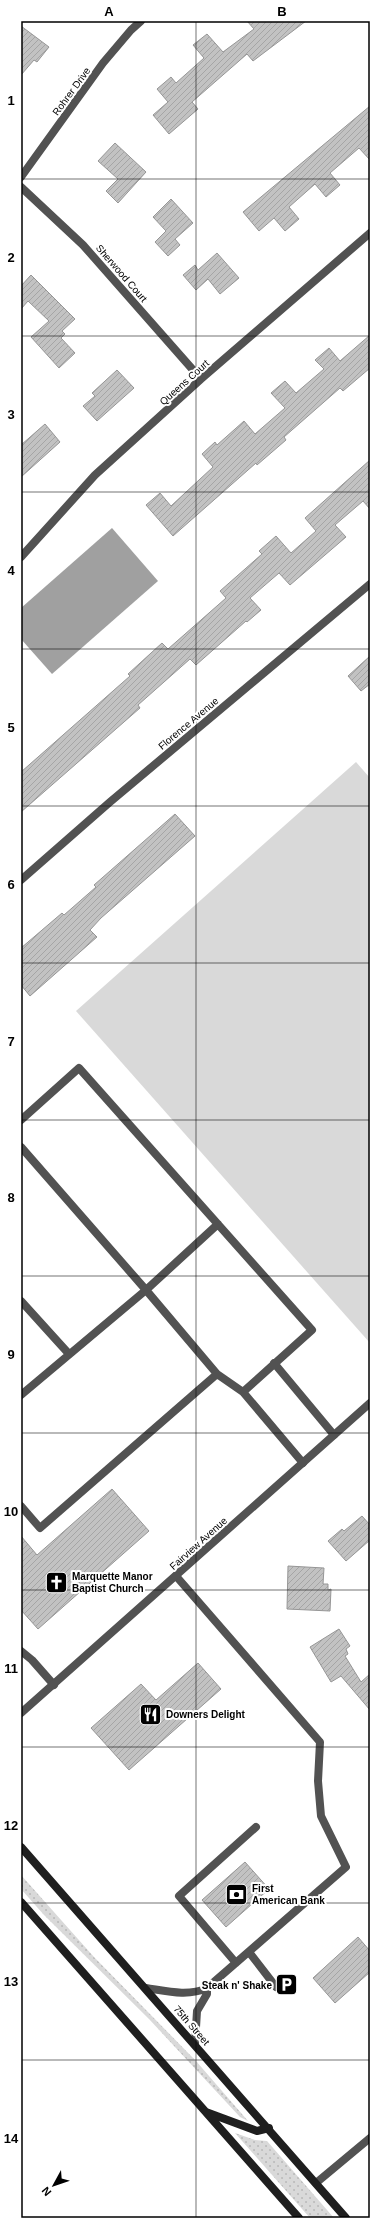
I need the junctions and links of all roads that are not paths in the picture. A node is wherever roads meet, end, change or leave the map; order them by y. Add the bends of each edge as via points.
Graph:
1 (141, 21) edge
2 (21, 177) edge
3 (21, 187) edge
4 (370, 233) edge
5 (201, 379) junction
6 (21, 557) edge
7 (370, 584) edge
8 (21, 880) edge
9 (21, 1120) edge
10 (21, 1147) edge
11 (218, 1224) junction
12 (146, 1290) junction
13 (21, 1301) edge
14 (69, 1354) junction
15 (274, 1363) junction
16 (217, 1374) junction
17 (242, 1392) junction
18 (21, 1395) edge
19 (370, 1403) edge
20 (334, 1435) junction
21 (302, 1463) junction
22 (21, 1506) edge
23 (176, 1576) junction
24 (21, 1651) edge
25 (54, 1685) junction
26 (21, 1713) edge
27 (256, 1828) dead end
28 (21, 1847) edge
29 (21, 1902) edge
30 (249, 1952) junction
31 (236, 1963) junction
32 (276, 1987) dead end
33 (146, 1988) junction
34 (207, 1988) junction
35 (195, 2044) junction
36 (206, 2112) junction
37 (269, 2128) junction
38 (370, 2138) edge
39 (316, 2183) junction
40 (299, 2218) edge
41 (346, 2218) edge

1 - 2 street, Rohrer Drive via 104,63
3 - 5 street, Sherwood Court via 83,245
4 - 5 street, Queens Court
5 - 6 street, Queens Court via 95,475
7 - 8 street, Florence Avenue
9 - 11 street via 79,1068
10 - 12 street
11 - 12 street
11 - 15 street via 312,1330
12 - 14 street
12 - 16 street
13 - 14 street
14 - 18 street
15 - 17 street
15 - 20 street
16 - 17 street
16 - 22 street via 40,1528
17 - 21 street
19 - 20 street, Fairview Avenue
20 - 21 street, Fairview Avenue
21 - 23 street, Fairview Avenue
23 - 25 street, Fairview Avenue
23 - 30 street via 320,1742 318,1781 321,1816 346,1867
24 - 25 street
25 - 26 street, Fairview Avenue
27 - 31 street via 179,1896
28 - 33 main road, 75th Street
29 - 36 main road
30 - 31 street
30 - 32 street
31 - 34 street
33 - 34 street via 194,1993
33 - 35 main road, 75th Street
34 - 35 street via 207,1994 198,2011
35 - 37 main road, 75th Street
36 - 37 main road via 257,2131
36 - 40 main road
37 - 39 main road, 75th Street
38 - 39 street
39 - 41 main road, 75th Street

